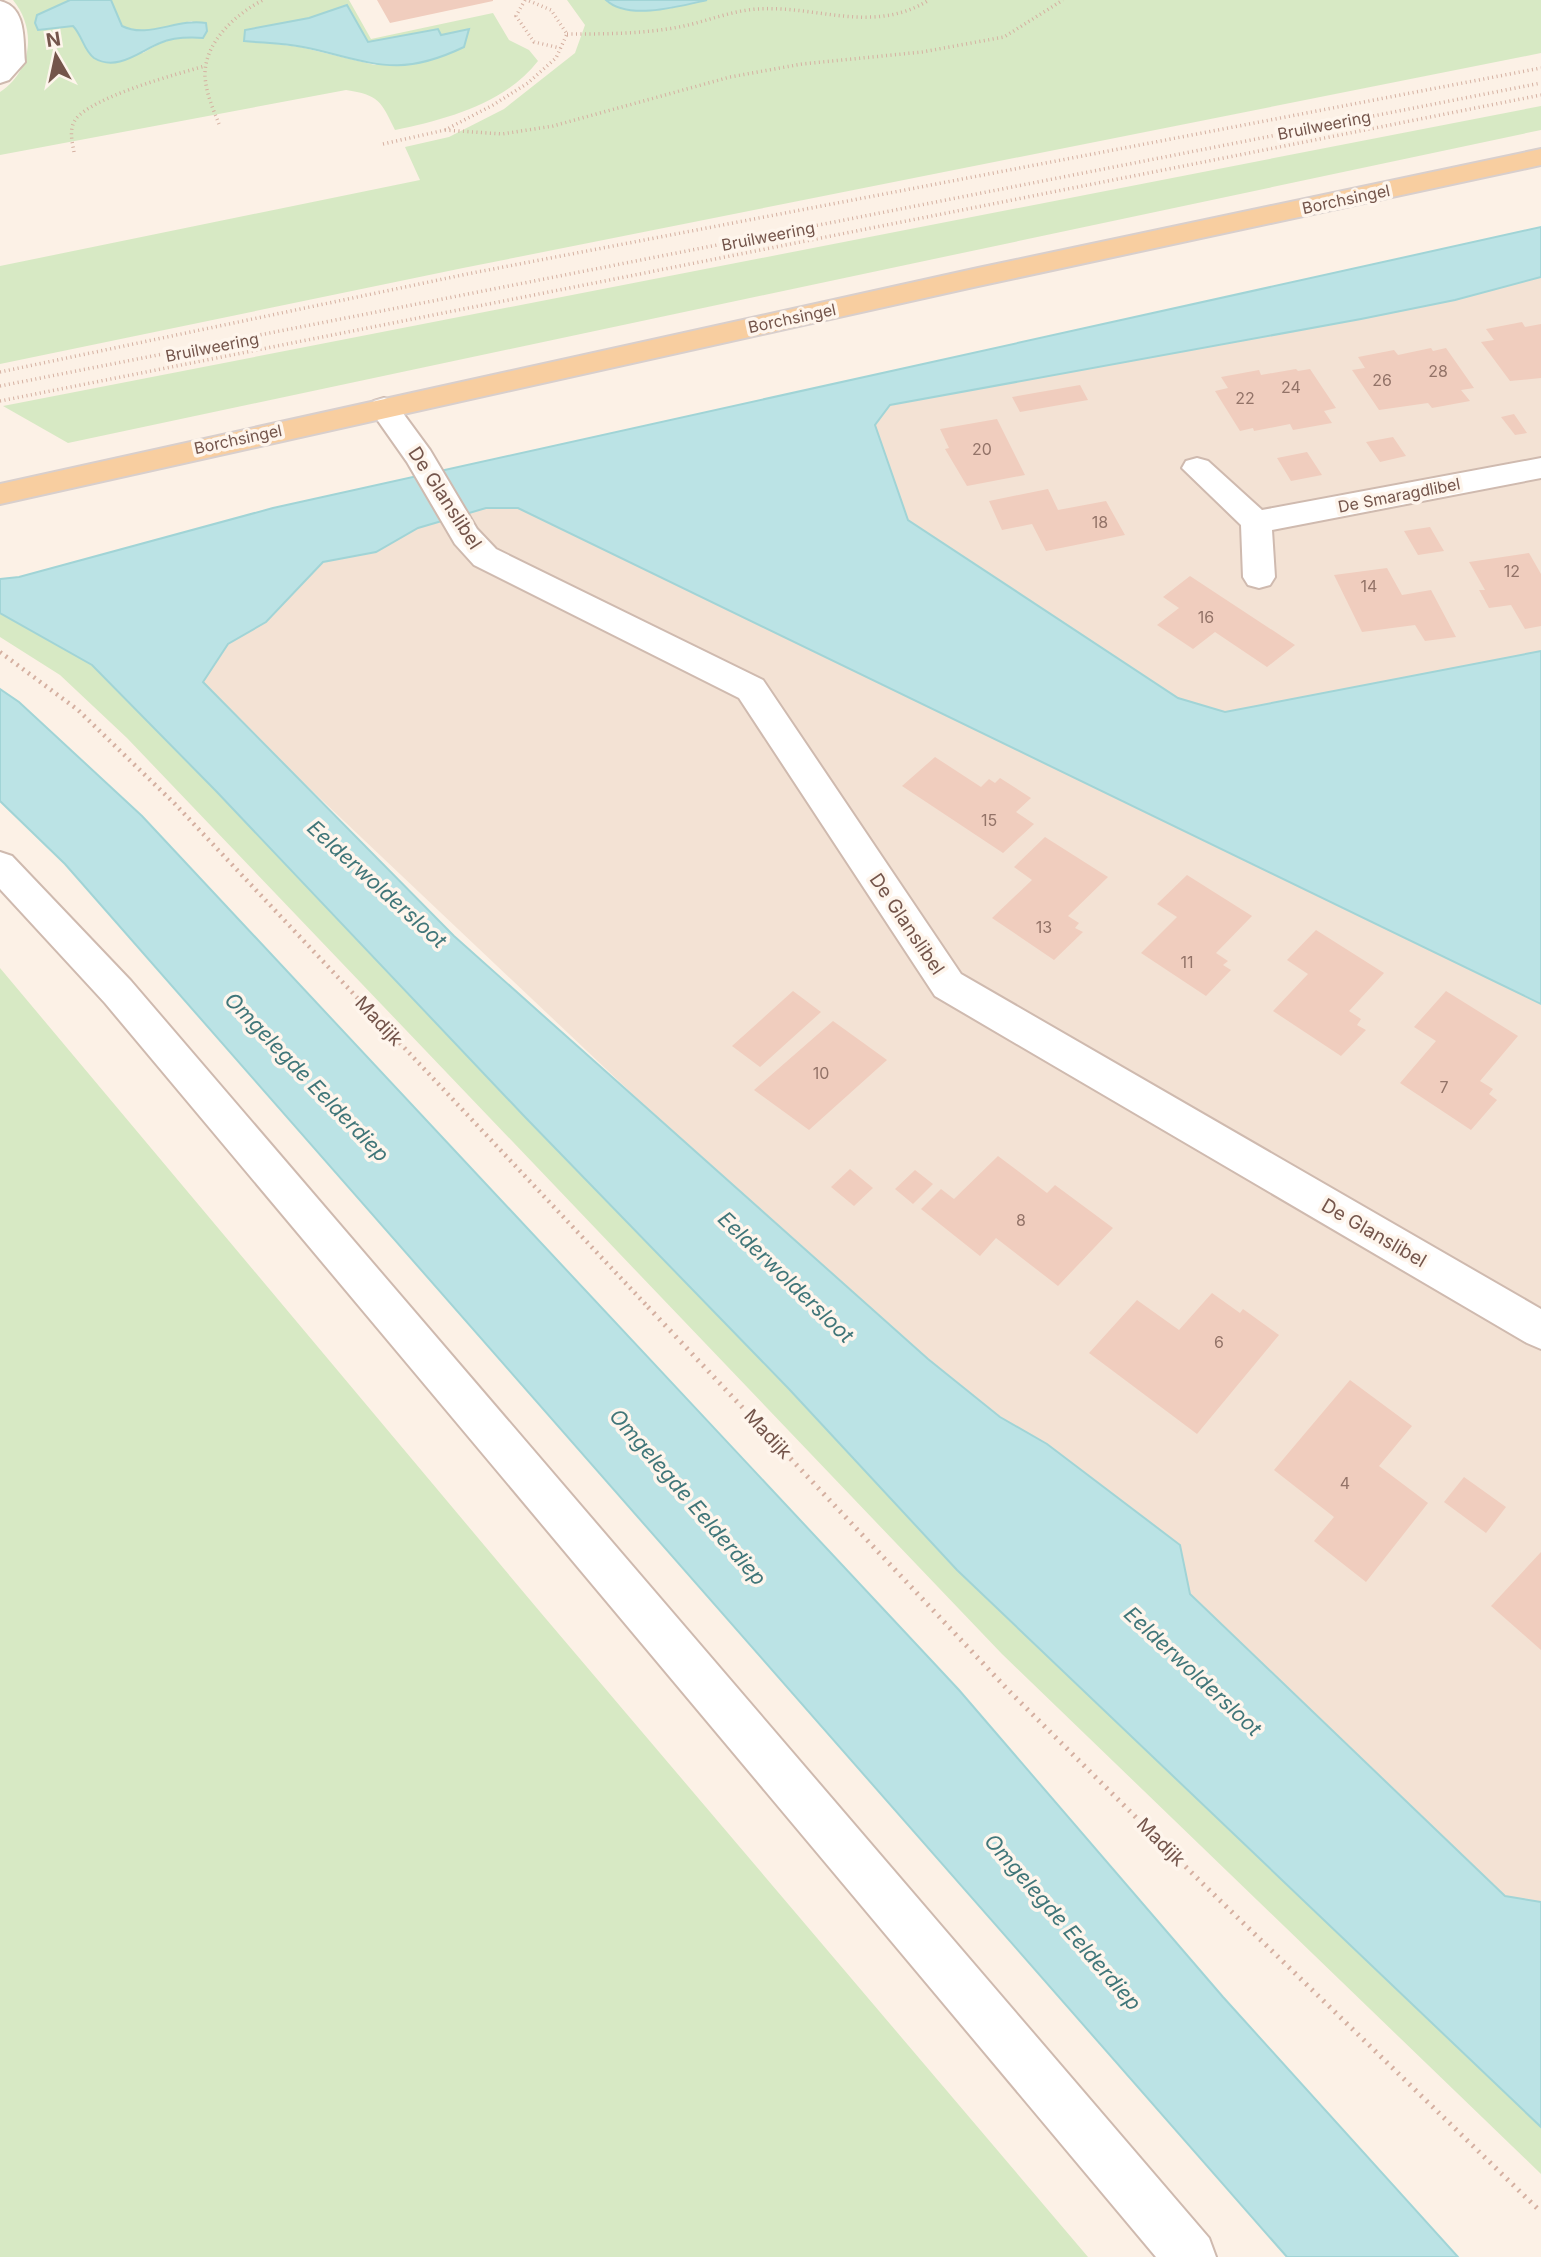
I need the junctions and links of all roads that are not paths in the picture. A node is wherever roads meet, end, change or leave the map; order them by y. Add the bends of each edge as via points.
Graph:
1 (0, 8) edge
2 (0, 75) edge
3 (1541, 157) edge
4 (384, 408) junction
5 (1197, 468) dead end
6 (1541, 468) edge
7 (44, 482) junction
8 (0, 483) edge
9 (0, 494) edge
10 (1256, 522) junction
11 (1259, 577) dead end
12 (0, 866) edge
13 (1541, 1330) edge
14 (1190, 2257) edge

1 - 2 street via 10,21 12,62
3 - 4 main road, Borchsingel
4 - 7 main road, Borchsingel
4 - 13 street, De Glanslibel via 466,536 485,557 751,689 948,985
5 - 10 street
6 - 10 street, De Smaragdlibel
7 - 8 main road, Borchsingel
7 - 9 main road, Borchsingel
10 - 11 street
12 - 14 street via 118,992

